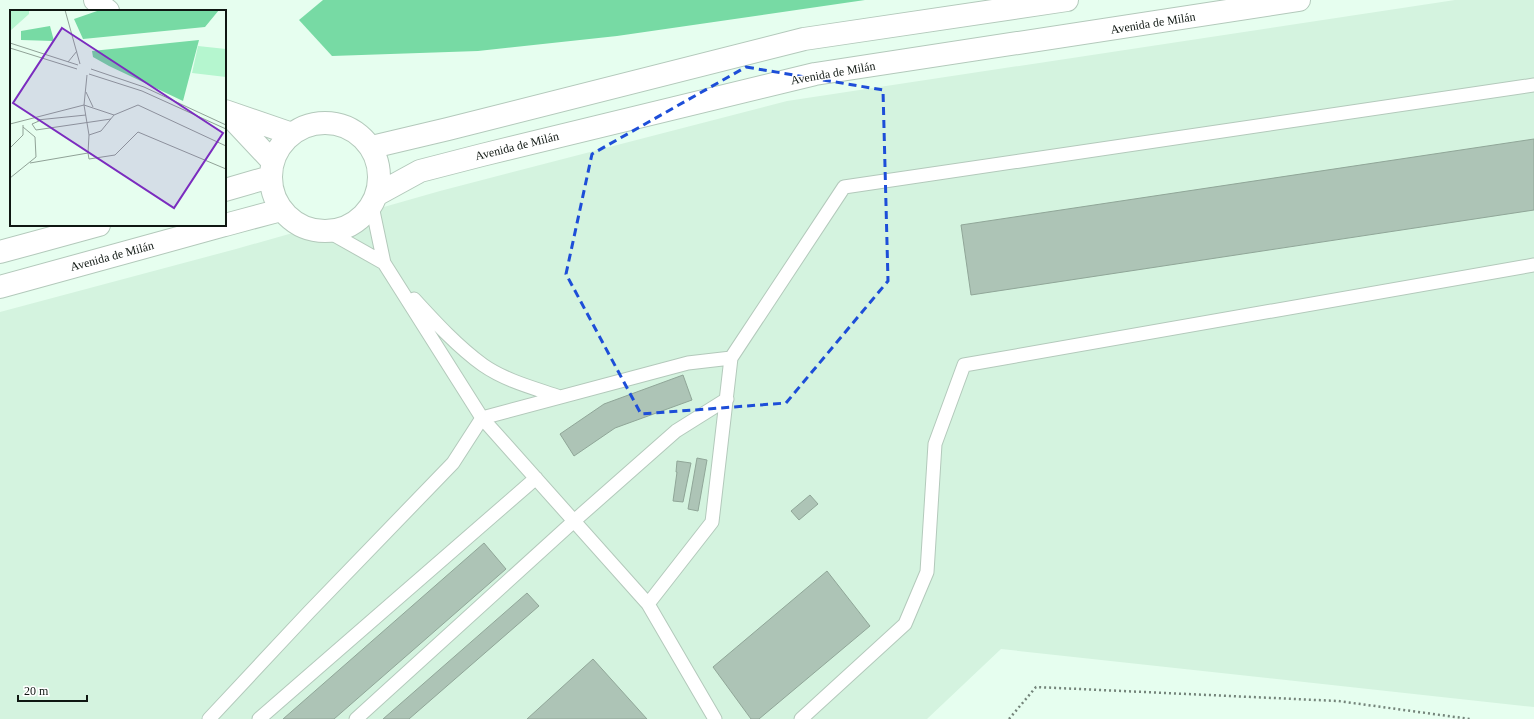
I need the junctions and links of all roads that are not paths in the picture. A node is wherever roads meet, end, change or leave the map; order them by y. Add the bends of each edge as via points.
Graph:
1 (95, 0) edge
2 (1068, 0) edge
3 (1299, 0) edge
4 (107, 10) edge
5 (1534, 85) edge
6 (226, 111) edge
7 (226, 112) edge
8 (292, 134) junction
9 (372, 147) junction
10 (271, 169) junction
11 (226, 190) edge
12 (375, 200) junction
13 (281, 210) junction
14 (226, 225) edge
15 (96, 226) edge
16 (221, 226) edge
17 (329, 232) junction
18 (0, 252) edge
19 (384, 263) junction
20 (1534, 265) edge
21 (394, 277) junction
22 (0, 287) edge
23 (731, 358) junction
24 (560, 397) junction
25 (727, 399) junction
26 (482, 418) junction
27 (536, 478) junction
28 (574, 520) junction
29 (648, 604) junction
30 (210, 719) edge
31 (259, 719) edge
32 (356, 719) edge
33 (715, 719) edge
34 (801, 719) edge

1 - 4 street
2 - 9 street via 804,39
3 - 12 street, Avenida de Milán via 815,74 420,171
5 - 23 lane via 844,187
6 - 8 street
7 - 10 street
8 - 9 street via 304,126 323,122 338,124 360,134
8 - 10 street via 280,147
9 - 12 street via 381,174
10 - 11 street
10 - 13 street via 273,194
12 - 17 street via 355,224
12 - 19 lane
13 - 14 street, Avenida de Milán
13 - 17 street via 294,223
15 - 18 street
16 - 22 street, Avenida de Milán
17 - 19 lane
19 - 21 lane
20 - 34 lane via 964,365 935,444 927,572 905,624
21 - 24 lane via 428,314 484,365 518,383
21 - 26 lane
23 - 24 lane via 688,363
23 - 25 lane
24 - 26 lane
25 - 28 lane via 676,431
25 - 29 lane via 712,522
26 - 27 lane
26 - 30 lane via 452,463
27 - 28 lane
27 - 31 lane
28 - 29 lane
28 - 32 lane
29 - 33 lane

